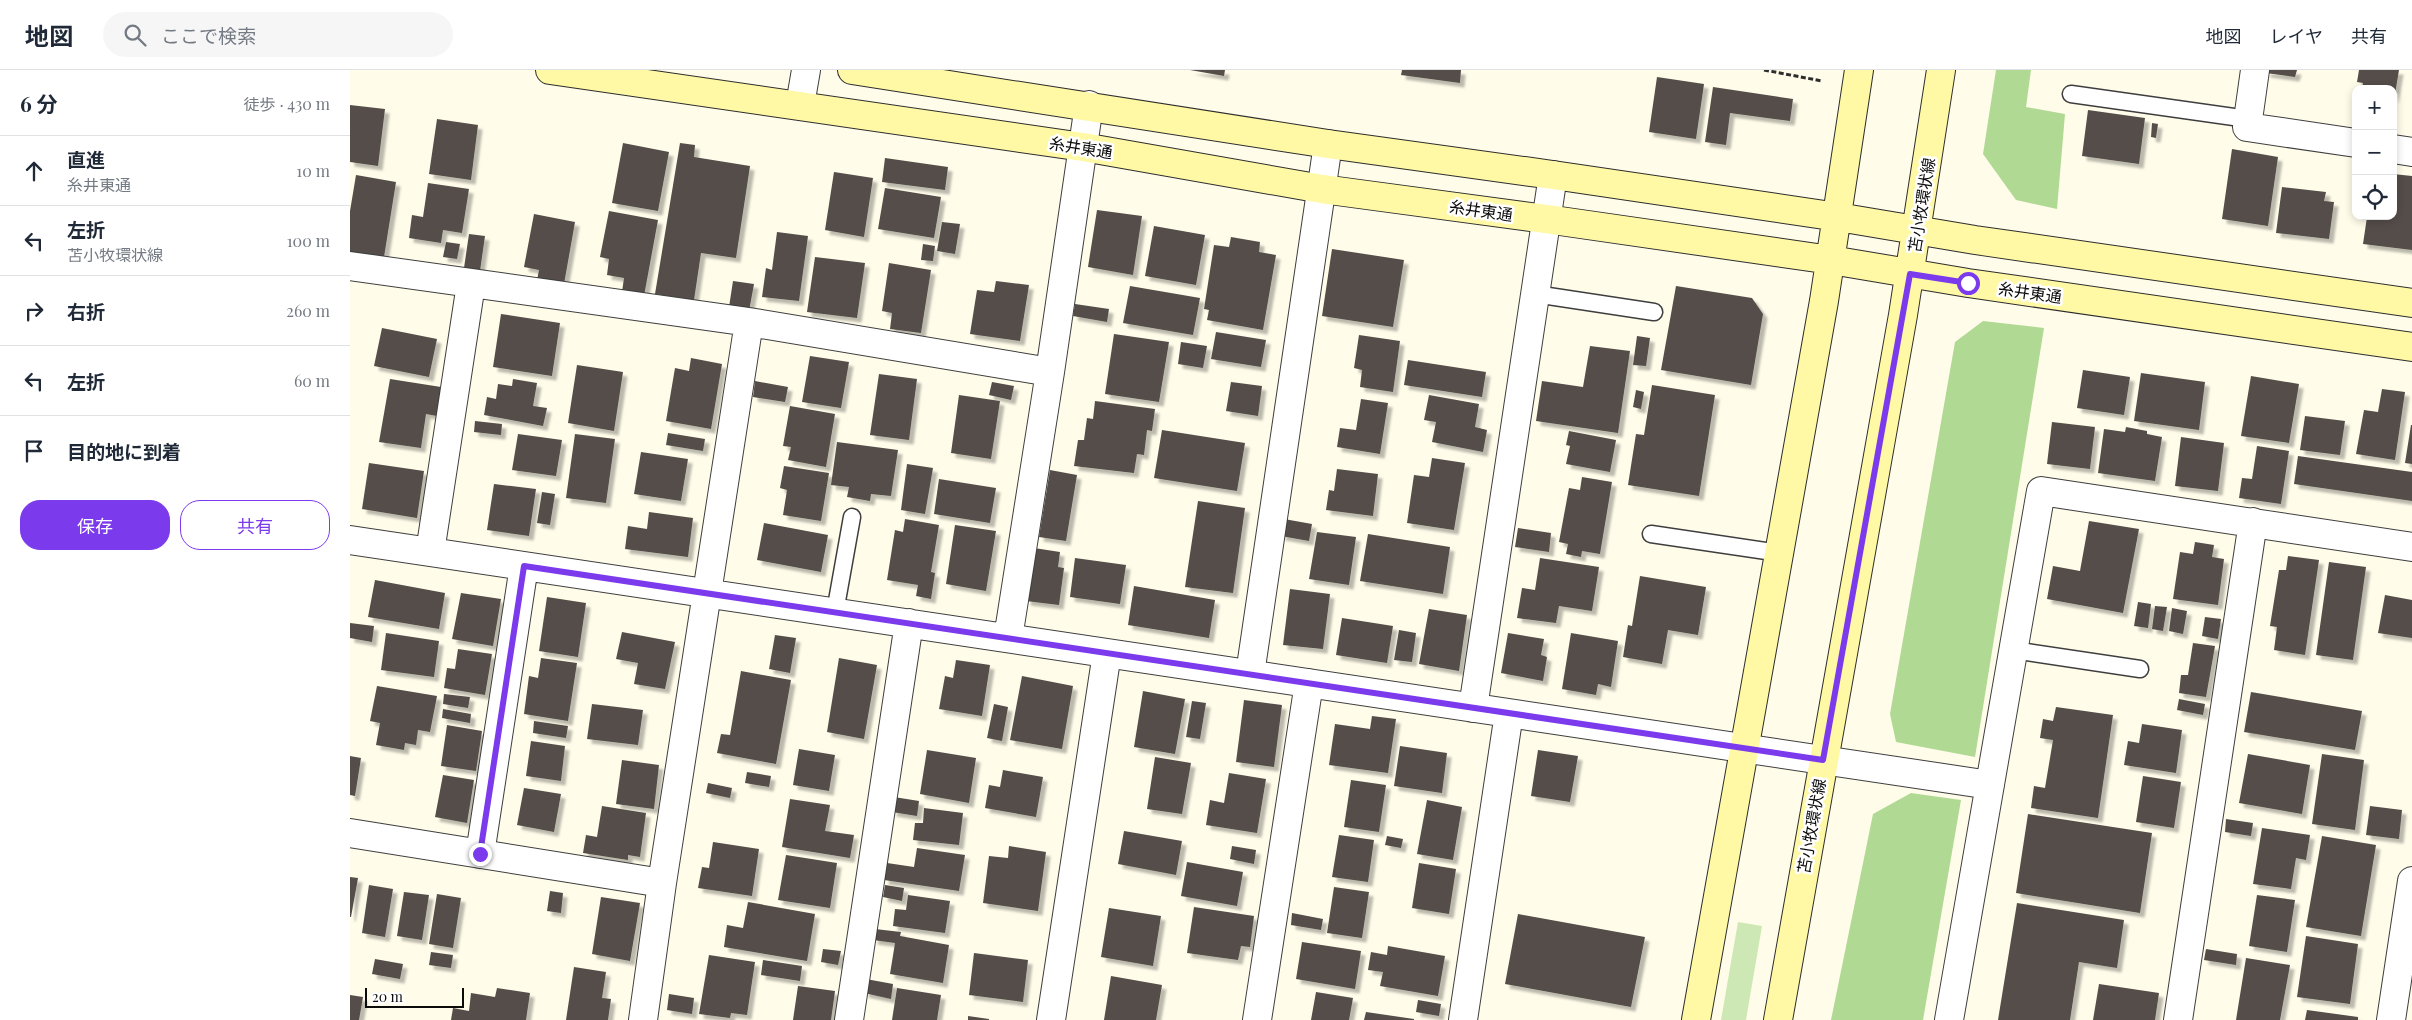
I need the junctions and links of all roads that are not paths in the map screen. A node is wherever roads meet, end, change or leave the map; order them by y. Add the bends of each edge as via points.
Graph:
1 (550, 70) edge
2 (806, 70) edge
3 (852, 70) edge
4 (1859, 70) edge
5 (1942, 70) edge
6 (2255, 70) edge
7 (2071, 94) dead end
8 (800, 105) junction
9 (1089, 105) junction
10 (2248, 119) junction
11 (2352, 142) edge
12 (1328, 144) junction
13 (1083, 147) junction
14 (2397, 150) edge
15 (2412, 152) edge
16 (1553, 174) junction
17 (1322, 189) junction
18 (1838, 217) junction
19 (1546, 219) junction
20 (1918, 231) junction
21 (1831, 260) junction
22 (350, 266) edge
23 (1910, 274) junction
24 (471, 284) junction
25 (1535, 294) junction
26 (2412, 303) edge
27 (1654, 312) dead end
28 (750, 322) junction
29 (2412, 347) edge
30 (1050, 372) junction
31 (852, 517) dead end
32 (2253, 522) junction
33 (1651, 534) dead end
34 (350, 540) edge
35 (2412, 547) edge
36 (430, 552) junction
37 (1780, 553) junction
38 (524, 566) junction
39 (708, 593) junction
40 (835, 612) junction
41 (909, 624) junction
42 (1008, 638) junction
43 (2013, 650) junction
44 (1106, 653) junction
45 (2140, 669) dead end
46 (1250, 674) junction
47 (1309, 683) junction
48 (1473, 708) junction
49 (1509, 713) junction
50 (1746, 748) junction
51 (1823, 760) junction
52 (1990, 785) junction
53 (350, 833) edge
54 (480, 854) junction
55 (2412, 881) edge
56 (662, 883) junction
57 (644, 1020) edge
58 (849, 1020) edge
59 (1051, 1020) edge
60 (1257, 1020) edge
61 (1463, 1020) edge
62 (1696, 1020) edge
63 (1778, 1020) edge
64 (1949, 1020) edge
65 (2178, 1020) edge
66 (2391, 1020) edge

1 - 8 street, 糸井東通
2 - 8 street
3 - 9 street
4 - 18 street
5 - 20 street, 苫小牧環状線
6 - 10 street
7 - 10 lane
8 - 13 street, 糸井東通
9 - 12 street
9 - 13 street
10 - 11 street via 2247,127
12 - 16 street
12 - 17 street
13 - 17 street, 糸井東通
13 - 30 street
14 - 15 street
16 - 18 street
16 - 19 street
17 - 19 street, 糸井東通
17 - 46 street
18 - 20 street
18 - 21 street
19 - 21 street, 糸井東通
19 - 25 street
20 - 23 street, 苫小牧環状線
20 - 26 street
21 - 23 street, 糸井東通
21 - 37 street
22 - 24 street
23 - 29 street, 糸井東通
23 - 51 street, 苫小牧環状線
24 - 28 street
24 - 36 street
25 - 27 lane
25 - 48 street
28 - 30 street
28 - 39 street
30 - 42 street
31 - 40 lane
32 - 35 street
32 - 43 street via 2040,491
32 - 65 street
33 - 37 lane
34 - 36 street
36 - 38 street
37 - 50 street
38 - 39 street
38 - 54 street
39 - 40 street
39 - 56 street
40 - 41 street
41 - 42 street
41 - 58 street
42 - 44 street
43 - 45 lane
43 - 52 street
44 - 46 street
44 - 59 street
46 - 47 street
47 - 48 street
47 - 60 street
48 - 49 street
49 - 50 street
49 - 61 street
50 - 51 street
50 - 62 street
51 - 52 street
51 - 63 street, 苫小牧環状線
52 - 64 street
53 - 54 street
54 - 56 street
55 - 66 street
56 - 57 street

